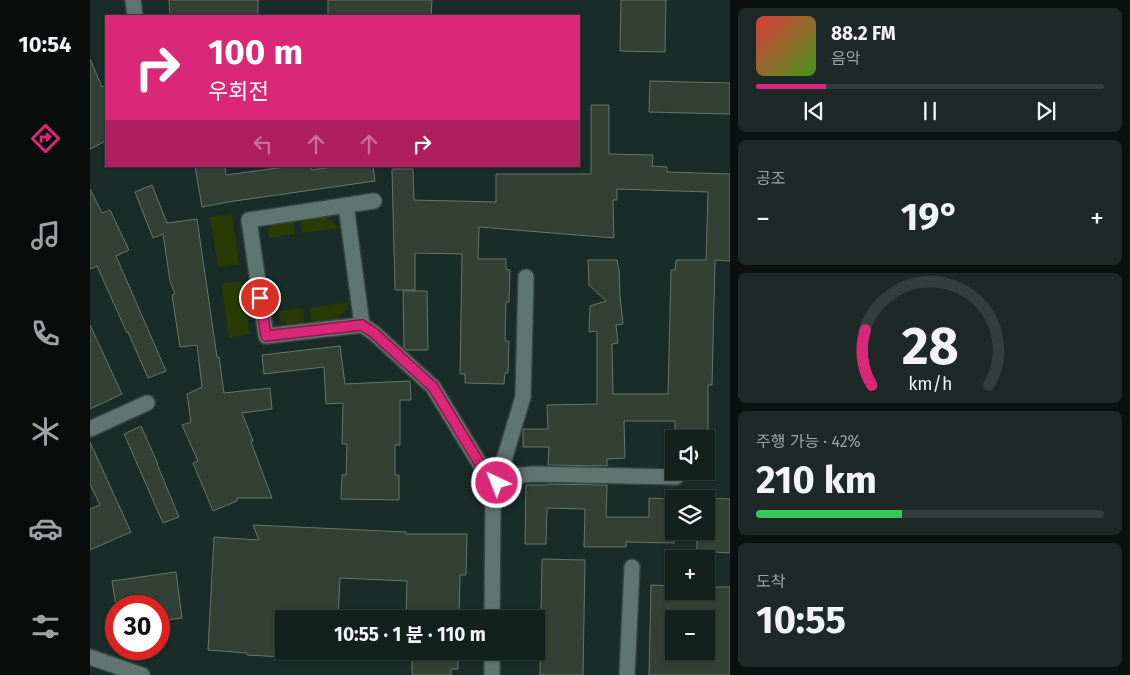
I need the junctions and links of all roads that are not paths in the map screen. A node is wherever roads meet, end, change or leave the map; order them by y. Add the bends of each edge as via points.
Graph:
1 (133, 0) edge
2 (135, 15) edge
3 (374, 201) dead end
4 (346, 205) junction
5 (526, 277) dead end
6 (368, 329) junction
7 (147, 403) dead end
8 (90, 429) edge
9 (665, 478) edge
10 (497, 483) junction
11 (632, 567) dead end
12 (492, 610) edge
13 (90, 657) edge
14 (492, 660) edge
15 (142, 675) edge
16 (492, 675) edge
17 (627, 675) edge

1 - 2 street
3 - 4 street
4 - 6 street
4 - 6 street via 249,220 266,336
5 - 10 street via 523,397
6 - 10 street via 433,387 486,474
7 - 8 street
9 - 10 street via 533,474 512,476
10 - 12 street via 493,498
11 - 17 street
13 - 15 street
14 - 16 street

